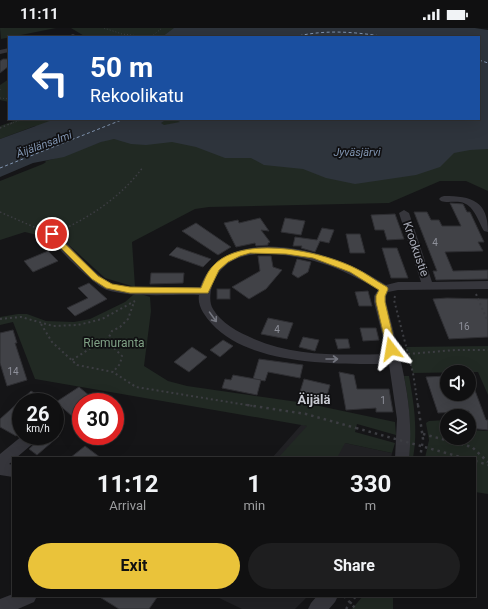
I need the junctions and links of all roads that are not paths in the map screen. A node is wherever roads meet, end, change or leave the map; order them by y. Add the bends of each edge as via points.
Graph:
1 (444, 199) dead end
2 (404, 213) dead end
3 (486, 224) edge
4 (52, 234) road end
5 (428, 286) junction
6 (384, 289) junction
7 (485, 289) edge
8 (205, 291) junction
9 (394, 359) junction
10 (21, 445) edge
11 (402, 457) edge
12 (0, 463) edge
13 (0, 469) edge
14 (12, 471) edge
15 (26, 597) edge
16 (328, 597) edge
17 (0, 608) edge
18 (317, 609) edge

1 - 3 street via 459,198 470,201 476,206
2 - 5 street, Krookustie
4 - 8 street via 95,278 109,286 130,290
5 - 6 street via 398,286
5 - 7 street
6 - 8 street via 353,270 330,260 314,255 269,250 250,251 225,260 216,268
6 - 9 street via 380,302
8 -> 9 street via 204,300 207,308 222,327 234,336 266,349 320,359
9 - 11 street via 404,408
10 - 12 street
13 - 14 street
15 - 17 street
16 - 18 street

